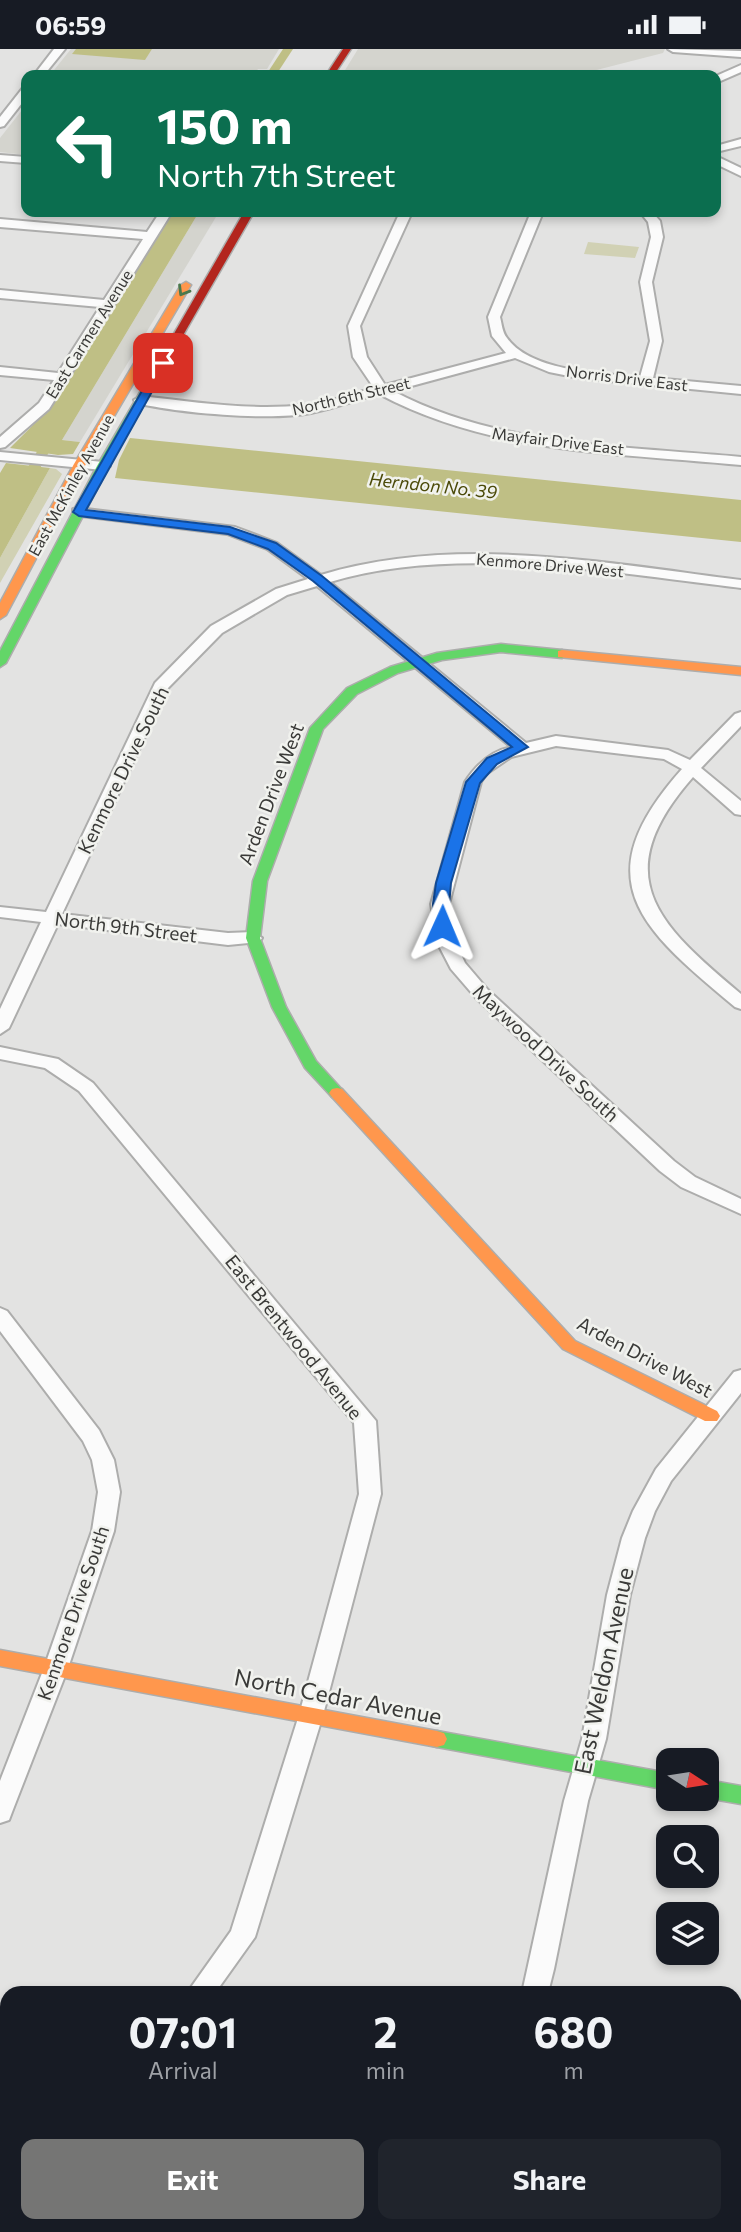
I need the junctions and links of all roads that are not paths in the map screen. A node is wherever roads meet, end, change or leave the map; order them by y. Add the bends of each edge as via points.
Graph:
1 (60, 49) edge
2 (327, 49) edge
3 (336, 49) edge
4 (347, 49) edge
5 (673, 49) edge
6 (741, 54) edge
7 (741, 68) edge
8 (43, 70) edge
9 (315, 70) edge
10 (331, 70) edge
11 (334, 70) edge
12 (721, 78) edge
13 (21, 97) edge
14 (0, 124) edge
15 (741, 142) edge
16 (721, 148) edge
17 (0, 158) edge
18 (21, 160) edge
19 (721, 162) edge
20 (741, 173) edge
21 (163, 217) edge
22 (246, 217) edge
23 (404, 217) edge
24 (533, 217) edge
25 (650, 217) edge
26 (0, 223) edge
27 (150, 236) junction
28 (197, 267) dead end
29 (0, 294) edge
30 (108, 304) junction
31 (158, 334) junction
32 (516, 354) junction
33 (0, 371) edge
34 (62, 377) junction
35 (645, 381) junction
36 (741, 390) edge
37 (383, 391) junction
38 (141, 400) junction
39 (0, 444) edge
40 (0, 456) edge
41 (741, 461) edge
42 (80, 464) junction
43 (103, 466) junction
44 (79, 512) junction
45 (27, 563) junction
46 (317, 579) junction
47 (741, 584) edge
48 (0, 615) edge
49 (20, 626) junction
50 (416, 662) junction
51 (0, 663) edge
52 (741, 671) edge
53 (741, 717) edge
54 (522, 747) junction
55 (694, 769) junction
56 (741, 810) edge
57 (0, 912) edge
58 (52, 919) junction
59 (253, 938) junction
60 (741, 1003) edge
61 (0, 1028) edge
62 (0, 1053) edge
63 (741, 1207) edge
64 (0, 1316) edge
65 (741, 1378) edge
66 (711, 1416) junction
67 (0, 1658) edge
68 (56, 1668) junction
69 (311, 1716) junction
70 (587, 1767) junction
71 (656, 1780) edge
72 (719, 1791) edge
73 (741, 1795) edge
74 (0, 1812) edge
75 (205, 1986) edge
76 (537, 1986) edge

1 - 8 street
2 - 9 main road
3 - 10 main road
4 - 11 main road
5 - 6 street
7 - 12 street
13 - 14 street
15 - 16 street
17 - 18 street
19 - 20 street
21 - 27 street, East Carmen Avenue
22 - 38 main road, East McKinley Avenue
23 - 37 street via 354,327 359,357
24 - 32 street via 493,324
25 - 35 street via 657,237 646,282 656,341
26 - 27 street
27 - 30 street, East Carmen Avenue
28 -> 31 main road, East McKinley Avenue
29 - 30 street
30 - 34 street, East Carmen Avenue
31 - 38 main road via 156,353 134,392
31 - 42 main road, East McKinley Avenue
32 - 35 street, Norris Drive East via 566,372
32 - 37 street, North 6th Street
33 - 34 street
34 - 39 street, East Carmen Avenue via 44,406
35 - 36 street, Norris Drive East
37 - 38 street, North 6th Street via 279,412
37 - 41 street, Mayfair Drive East via 482,431
38 - 43 main road, East McKinley Avenue
40 - 42 street
42 - 43 street
42 - 45 main road, East McKinley Avenue
43 - 44 main road, East McKinley Avenue
44 - 46 street via 230,530 272,546
44 - 49 main road, East McKinley Avenue
45 - 48 main road, East McKinley Avenue
45 - 49 main road via 36,572 20,603
46 - 47 street, Kenmore Drive West via 420,561 494,559
46 - 50 street
46 - 58 street, Kenmore Drive South via 226,621 181,660 161,686
49 - 51 main road, East McKinley Avenue
50 - 52 main road, Arden Drive West via 473,650 510,649
50 - 54 street
50 - 59 main road, Arden Drive West via 352,691 317,728 260,881
53 - 55 street
54 - 55 street, Maywood Drive South via 556,741 668,755
54 - 63 street, Maywood Drive South via 492,761 473,782 440,904 447,944 457,965 482,994 667,1166 688,1182
55 - 56 street, Maywood Drive South
55 - 60 street via 647,826 639,846 637,875 650,914 666,937
57 - 58 street, North 9th Street
58 - 59 street, North 9th Street via 228,940
58 - 61 street, Kenmore Drive South
59 - 66 main road, Arden Drive West via 279,1007 310,1064 569,1345
62 - 69 street, East Brentwood Avenue via 51,1063 86,1087 365,1421 370,1494
64 - 68 street, Kenmore Drive South via 91,1436 103,1460 109,1492 103,1531
65 - 66 street, East Weldon Avenue
66 - 70 street, East Weldon Avenue via 666,1473 630,1548
67 - 68 main road, North Cedar Avenue
68 - 69 main road, North Cedar Avenue
68 - 74 street, Kenmore Drive South
69 - 70 main road, North Cedar Avenue
69 - 75 street, East Brentwood Avenue via 242,1937
70 - 71 main road, North Cedar Avenue
70 - 76 street, East Weldon Avenue
72 - 73 main road

